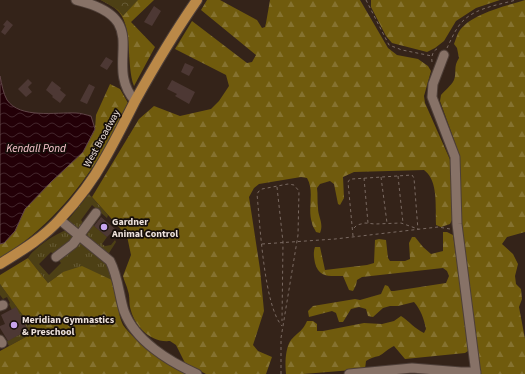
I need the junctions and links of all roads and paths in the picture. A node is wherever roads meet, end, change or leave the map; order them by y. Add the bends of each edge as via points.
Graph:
1 (76, 0) edge
2 (197, 0) edge
3 (366, 0) edge
4 (516, 0) edge
5 (444, 55) joint
6 (432, 56) dead end
7 (135, 101) junction
8 (398, 176) junction
9 (381, 177) junction
10 (364, 178) junction
11 (277, 186) junction
12 (96, 213) dead end
13 (60, 220) junction
14 (387, 223) junction
15 (402, 223) junction
16 (368, 224) junction
17 (352, 228) junction
18 (418, 230) junction
19 (458, 230) junction
20 (79, 235) junction
21 (353, 237) junction
22 (298, 241) junction
23 (283, 242) junction
24 (262, 244) junction
25 (56, 257) dead end
26 (0, 264) edge
27 (282, 326) junction
28 (380, 372) edge
29 (476, 373) edge
30 (197, 374) edge
31 (281, 374) edge
32 (349, 374) edge

1 - 7 street via 100,8 119,23 124,39 124,81
2 - 7 main road, West Broadway via 177,28
3 - 6 path via 389,45
4 - 5 path via 482,10 463,21
5 - 19 street via 432,92 433,101 455,157
7 - 13 main road, West Broadway via 100,168
8 - 9 path
8 - 15 path
8 - 18 path via 413,176
9 - 10 path
9 - 14 path
10 - 16 path
10 - 17 path via 350,179 348,182
11 - 22 path via 292,185 299,191
11 - 23 path
11 - 24 path via 258,192
12 - 20 street
13 - 20 street
13 - 26 main road, West Broadway via 28,247
14 - 15 path
14 - 16 path
15 - 18 path
16 - 17 path
17 - 21 path
18 - 19 path via 438,227
18 - 21 path
19 - 29 street
20 - 25 street
20 - 30 street via 110,261 124,311 133,327 156,350
21 - 22 path
22 - 23 path
22 - 27 path
23 - 24 path
23 - 27 path
24 - 27 path via 269,297 275,317
27 - 31 path
28 - 29 street via 412,368
28 - 32 street

